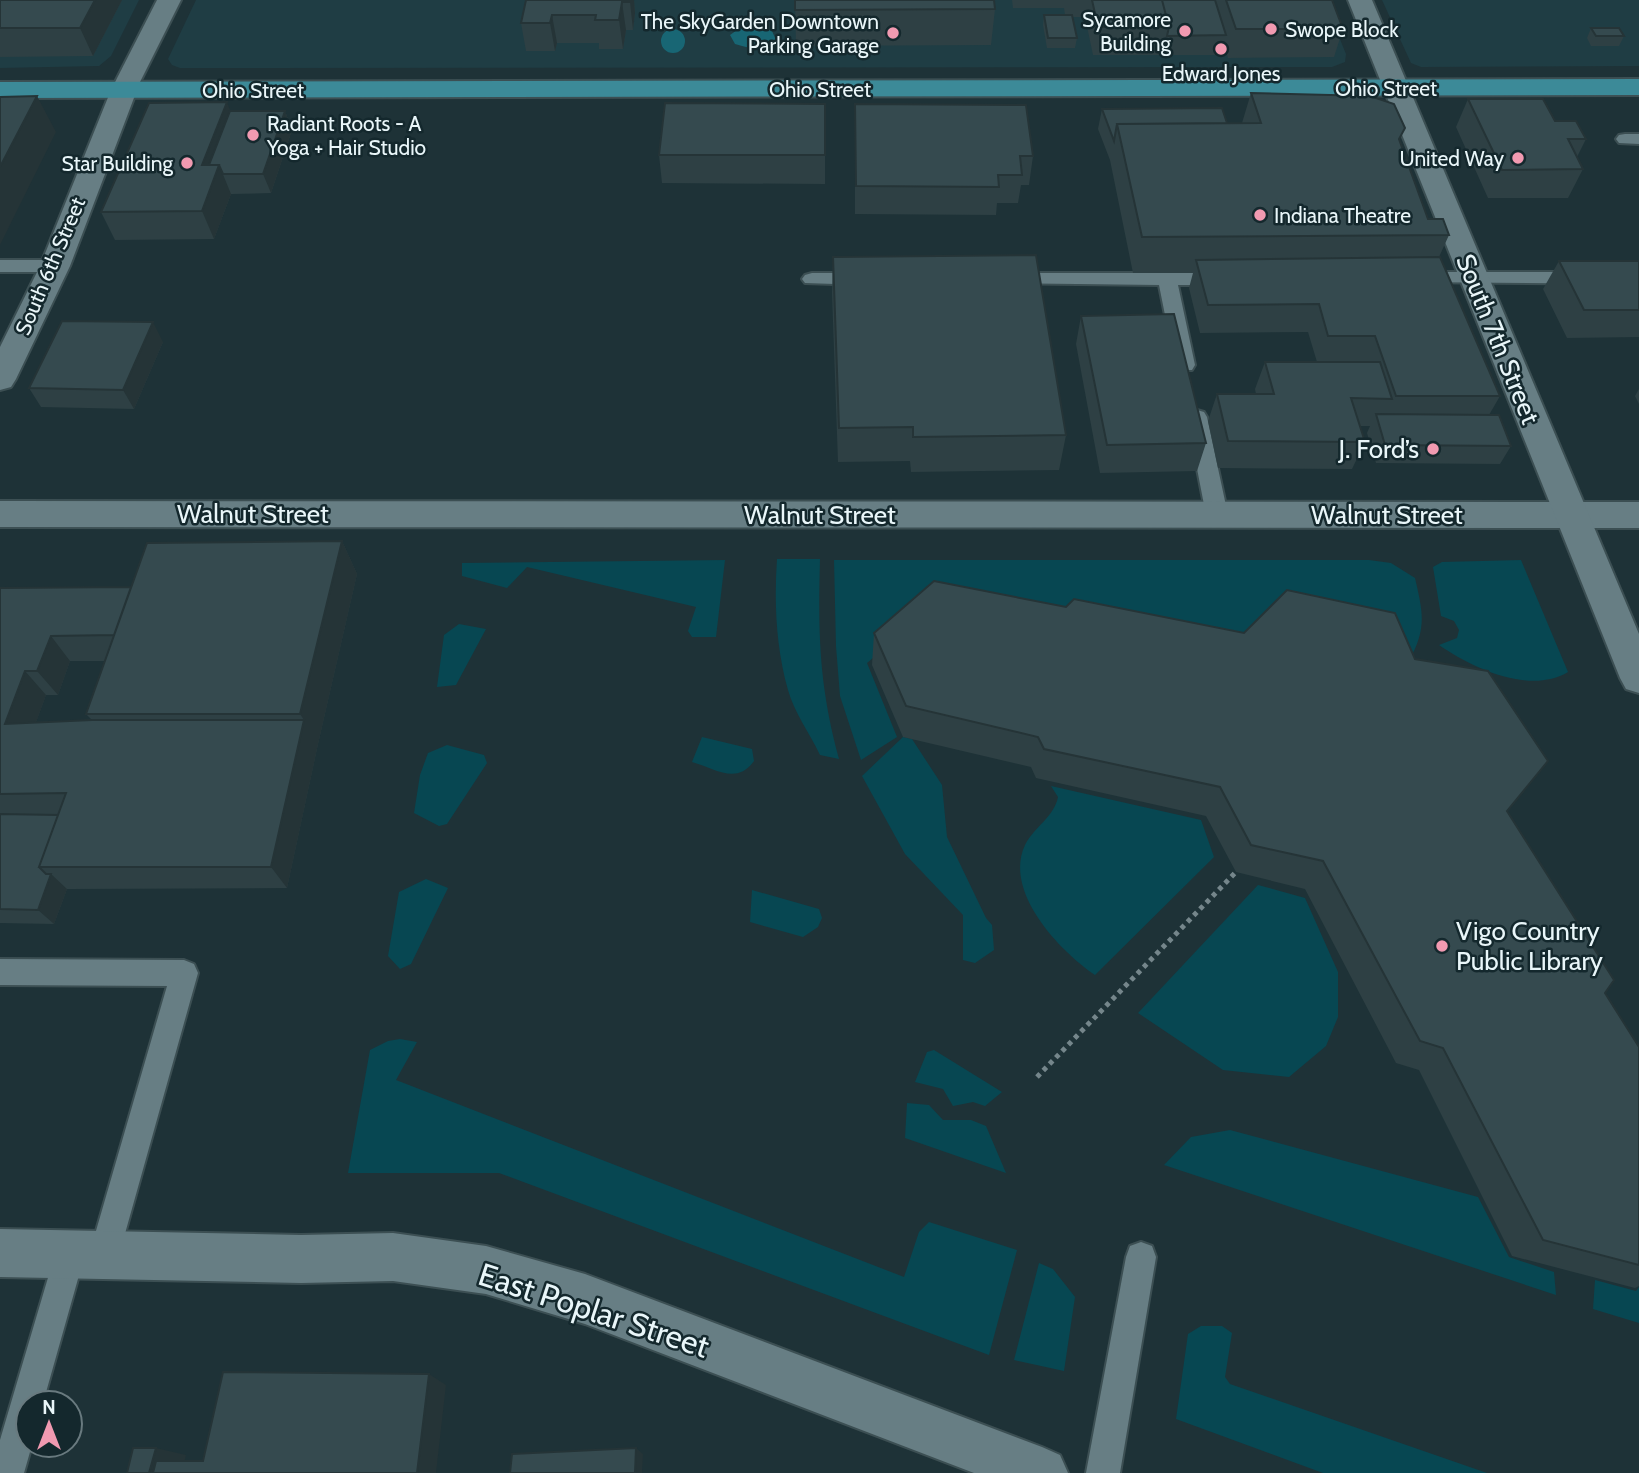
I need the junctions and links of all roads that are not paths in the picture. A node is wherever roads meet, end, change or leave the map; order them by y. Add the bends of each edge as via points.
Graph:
1 (169, 0) edge
2 (1360, 0) edge
3 (1639, 87) edge
4 (1397, 88) junction
5 (0, 90) edge
6 (124, 90) junction
7 (0, 266) edge
8 (55, 266) junction
9 (1403, 278) edge
10 (1472, 278) junction
11 (1639, 278) edge
12 (813, 279) dead end
13 (882, 279) edge
14 (993, 279) edge
15 (1237, 279) edge
16 (1167, 280) junction
17 (0, 379) edge
18 (0, 514) edge
19 (1639, 514) edge
20 (1217, 515) junction
21 (1570, 515) junction
22 (1639, 678) edge
23 (0, 972) edge
24 (0, 1253) edge
25 (87, 1254) junction
26 (1141, 1257) dead end
27 (7, 1473) edge
28 (1042, 1473) edge
29 (1103, 1473) edge

1 - 6 street, South 6th Street
2 - 4 street, South 7th Street
3 - 4 main road, Ohio Street
4 - 6 main road, Ohio Street
4 - 10 street, South 7th Street
5 - 6 main road, Ohio Street
6 - 8 street, South 6th Street
7 - 8 lane
8 - 17 street, South 6th Street
9 - 10 lane
10 - 11 lane
10 - 21 street, South 7th Street
12 - 13 lane
14 - 16 lane
15 - 16 lane
16 - 20 lane
18 - 20 street, Walnut Street
19 - 21 street, Walnut Street
20 - 21 street, Walnut Street
21 - 22 street, South 7th Street
23 - 25 lane via 184,973
24 - 25 street, East Poplar Street
25 - 27 lane
25 - 28 street, East Poplar Street via 393,1257 486,1270 584,1300
26 - 29 lane

